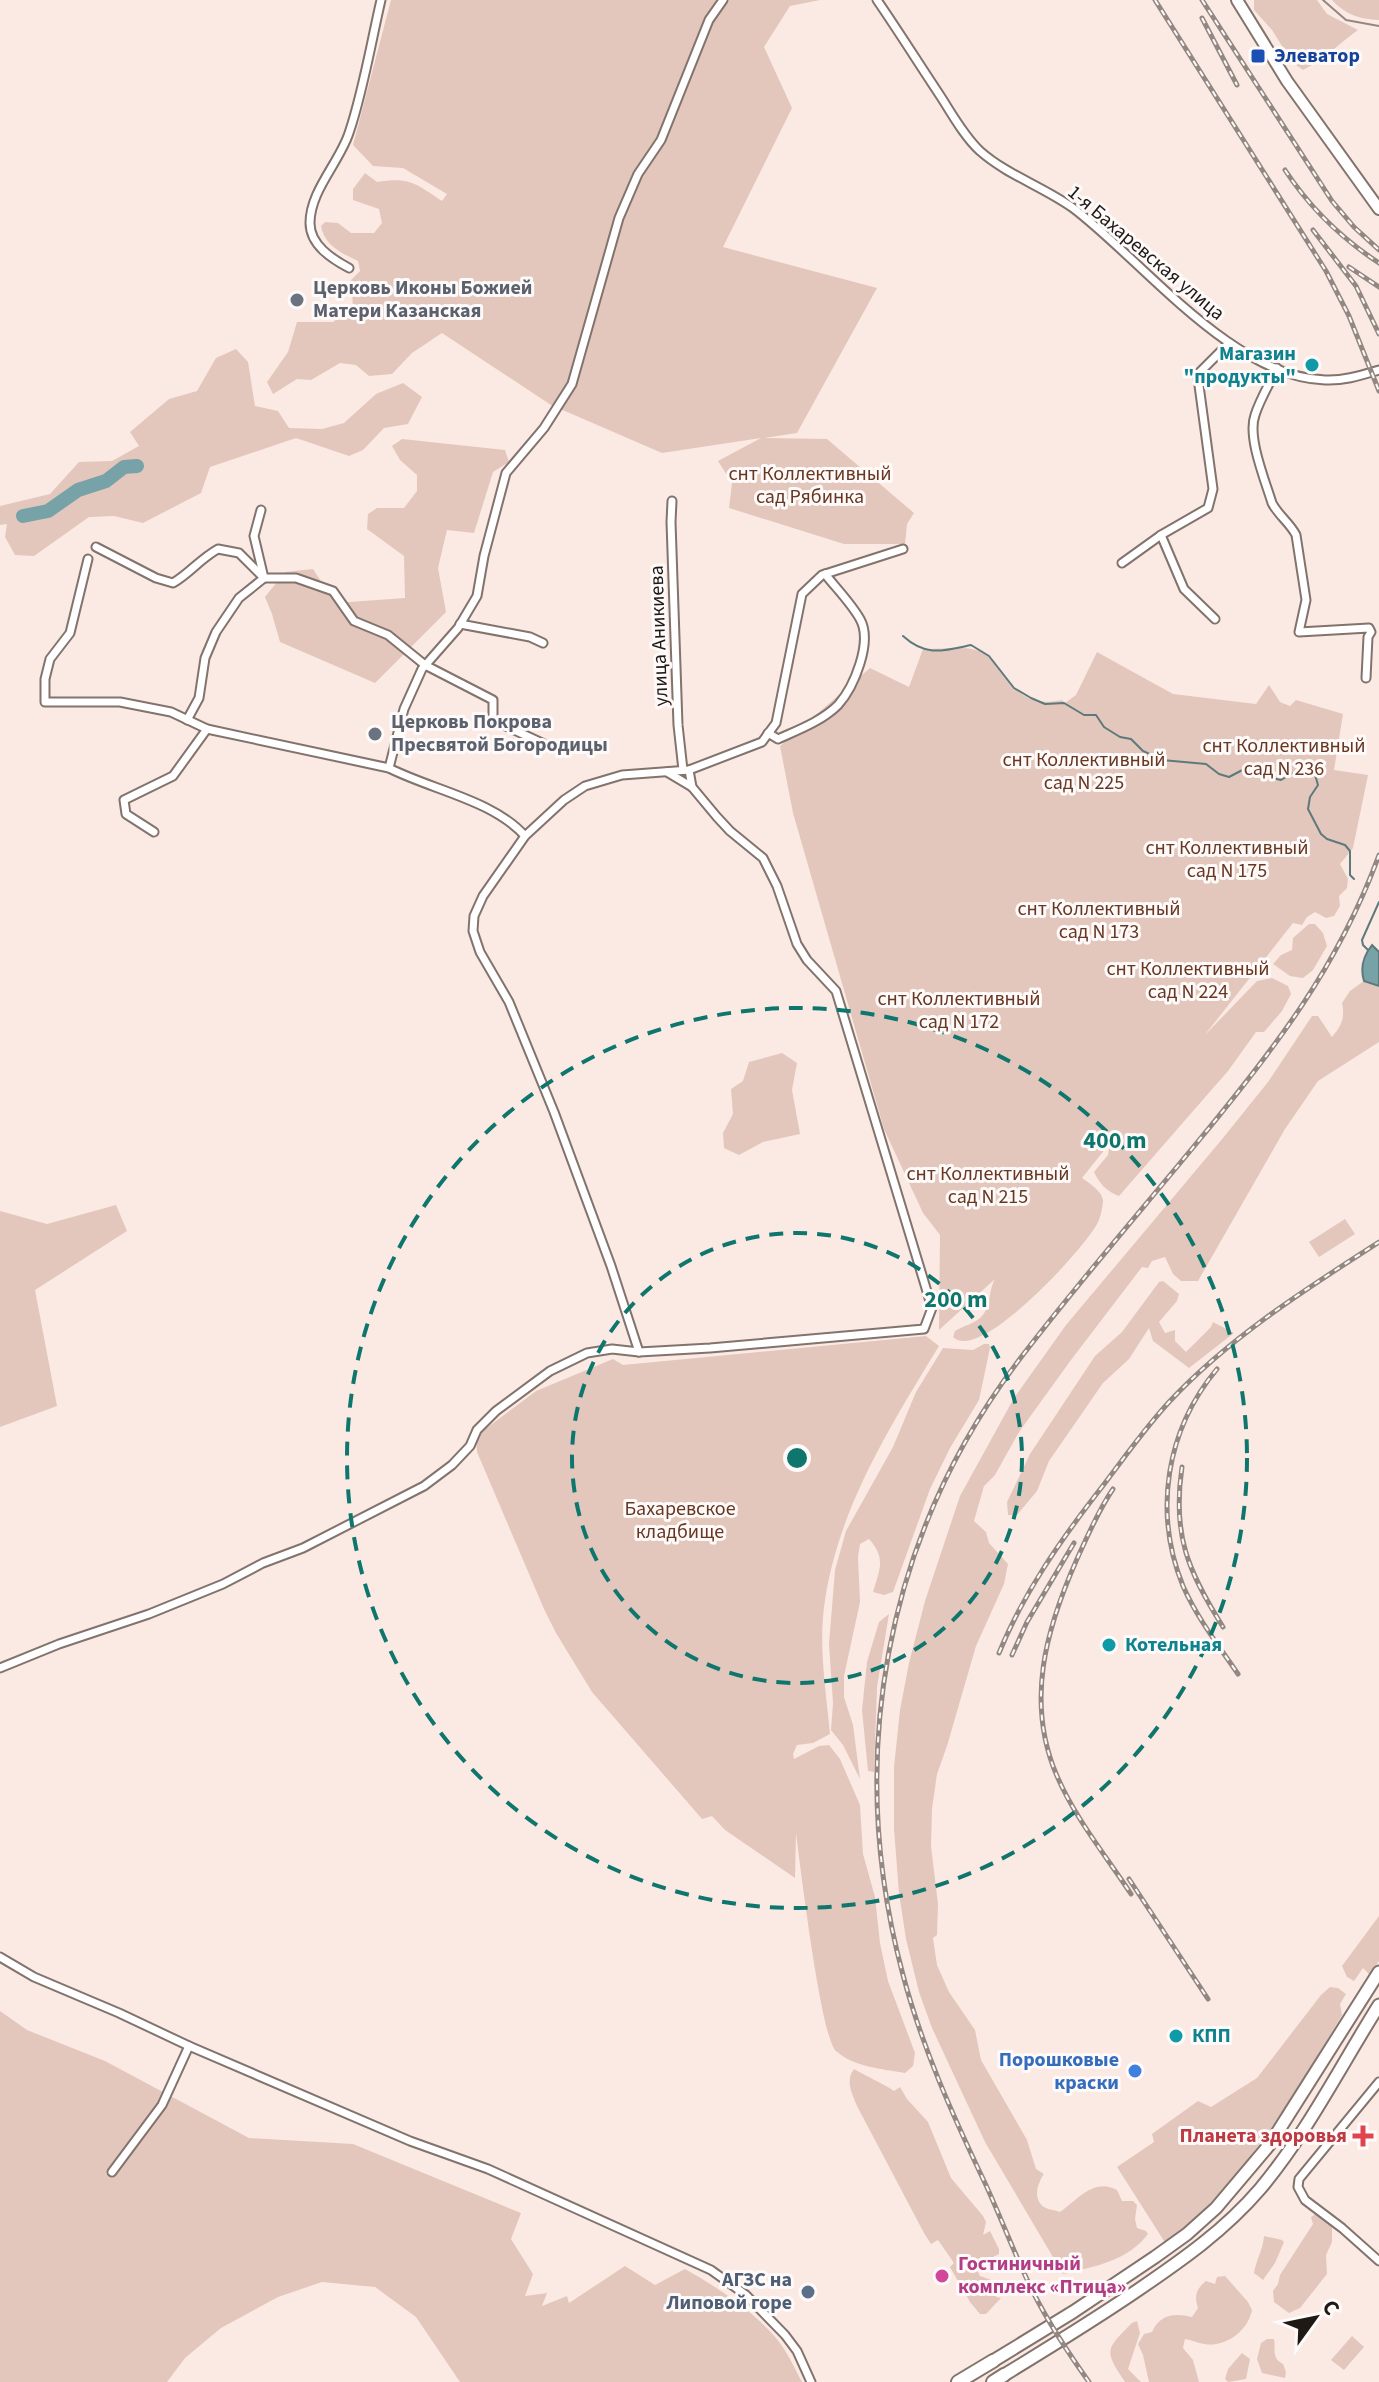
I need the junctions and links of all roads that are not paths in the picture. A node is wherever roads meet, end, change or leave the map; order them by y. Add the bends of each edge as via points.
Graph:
1 (381, 0) edge
2 (723, 0) edge
3 (877, 0) edge
4 (1237, 0) edge
5 (1379, 209) edge
6 (349, 268) dead end
7 (1229, 343) junction
8 (1277, 368) junction
9 (1379, 370) edge
10 (672, 501) dead end
11 (261, 510) dead end
12 (1161, 535) junction
13 (96, 547) dead end
14 (903, 549) dead end
15 (88, 559) dead end
16 (1122, 563) dead end
17 (825, 574) junction
18 (264, 578) junction
19 (1215, 619) dead end
20 (460, 624) junction
21 (543, 643) dead end
22 (425, 665) junction
23 (1366, 678) dead end
24 (187, 720) junction
25 (207, 729) junction
26 (768, 733) junction
27 (542, 743) dead end
28 (389, 768) junction
29 (686, 770) junction
30 (665, 772) junction
31 (692, 787) junction
32 (154, 832) dead end
33 (525, 836) junction
34 (639, 1352) junction
35 (0, 1668) edge
36 (0, 1957) edge
37 (1379, 1972) edge
38 (1363, 1997) junction
39 (1379, 2006) edge
40 (189, 2046) junction
41 (1379, 2082) edge
42 (112, 2172) dead end
43 (1379, 2261) edge
44 (993, 2361) joint
45 (999, 2378) edge
46 (811, 2382) edge
47 (958, 2382) edge

1 - 6 street via 349,134 314,201 310,225 315,240
2 - 20 street via 709,20 661,140 638,174 619,218 572,384 506,473 477,596
3 - 7 street, 1-я Бахаревская улица via 980,150 1073,208
4 - 5 main road via 1287,81
7 - 8 street, 1-я Бахаревская улица
7 - 12 street via 1198,378 1212,499 1200,514
8 - 9 street, 1-я Бахаревская улица via 1327,380
8 - 23 street via 1255,414 1253,438 1275,510 1296,535 1306,600 1299,632 1369,628
10 - 29 street, улица Аникиева via 678,725
11 - 18 street via 254,536
12 - 16 street
12 - 19 street via 1184,589
13 - 18 street via 173,583 218,549 239,553
14 - 17 street
15 - 24 street via 70,633 50,659 45,702 120,702
17 - 26 street via 802,594 776,723
17 - 26 street via 861,620 861,664 839,704 778,739
18 - 22 street via 296,578 333,591 354,621 388,635
18 - 24 street via 239,598 216,632 205,658 199,698
20 - 21 street
20 - 22 street
22 - 27 street via 493,700 493,720
22 - 28 street via 404,709
24 - 25 street
25 - 28 street
25 - 32 street via 173,776 124,800 126,814
26 - 29 street via 762,742
28 - 33 street via 491,810
29 - 30 street
29 - 31 street, улица Аникиева
30 - 31 street
30 - 33 street via 622,775 585,786
31 - 34 street via 730,831 763,858 797,944 836,991 932,1308 924,1329
33 - 34 street via 483,896 473,931 554,1112
34 - 35 street via 587,1353 550,1371 484,1421 470,1446 424,1486 303,1548 149,1614
36 - 40 street
37 - 38 main road
38 - 39 street
38 - 44 main road via 1270,2144 1216,2208 1155,2257
39 - 45 main road via 1286,2155 1230,2221 1083,2327
40 - 42 street via 162,2105
40 - 46 street via 488,2169 711,2270 746,2295 785,2335
41 - 43 street via 1299,2179 1298,2187 1305,2200
44 - 47 highway

